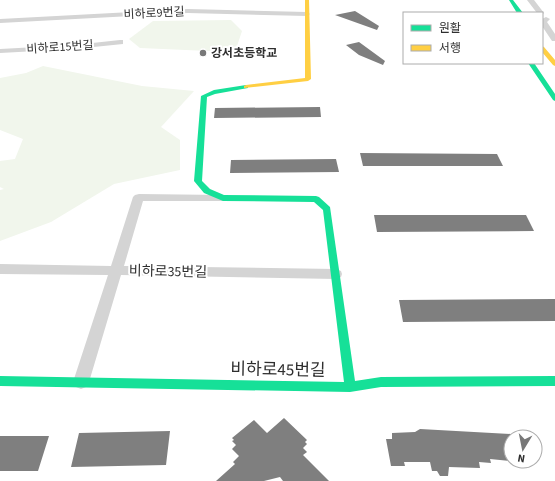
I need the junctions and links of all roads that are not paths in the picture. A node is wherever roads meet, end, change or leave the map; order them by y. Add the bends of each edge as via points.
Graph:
1 (307, 0) edge
2 (511, 0) edge
3 (530, 0) edge
4 (519, 12) edge
5 (540, 12) edge
6 (307, 14) junction
7 (543, 15) edge
8 (555, 19) edge
9 (0, 21) edge
10 (555, 39) edge
11 (120, 42) dead end
12 (543, 49) edge
13 (0, 50) edge
14 (532, 64) edge
15 (555, 64) edge
16 (555, 99) edge
17 (224, 198) junction
18 (0, 269) edge
19 (116, 270) junction
20 (336, 274) junction
21 (0, 381) edge
22 (555, 381) edge
23 (81, 382) junction
24 (350, 386) junction

1 - 6 main road
2 - 4 main road
3 - 5 street
6 - 9 street, 비하로9번길 via 189,8
6 - 17 main road via 308,79 214,92 204,96 198,181 207,191
7 - 8 street
7 - 10 street via 543,22
11 - 13 street, 비하로15번길
12 - 15 main road
14 - 16 main road
17 - 19 street via 139,197
17 - 20 main road via 316,199 328,208
18 - 19 street, 비하로35번길
19 - 20 street, 비하로35번길
19 - 23 street
20 - 24 main road
21 - 23 main road, 비하로45번길
22 - 24 main road, 비하로45번길 via 381,382
23 - 24 main road, 비하로45번길

